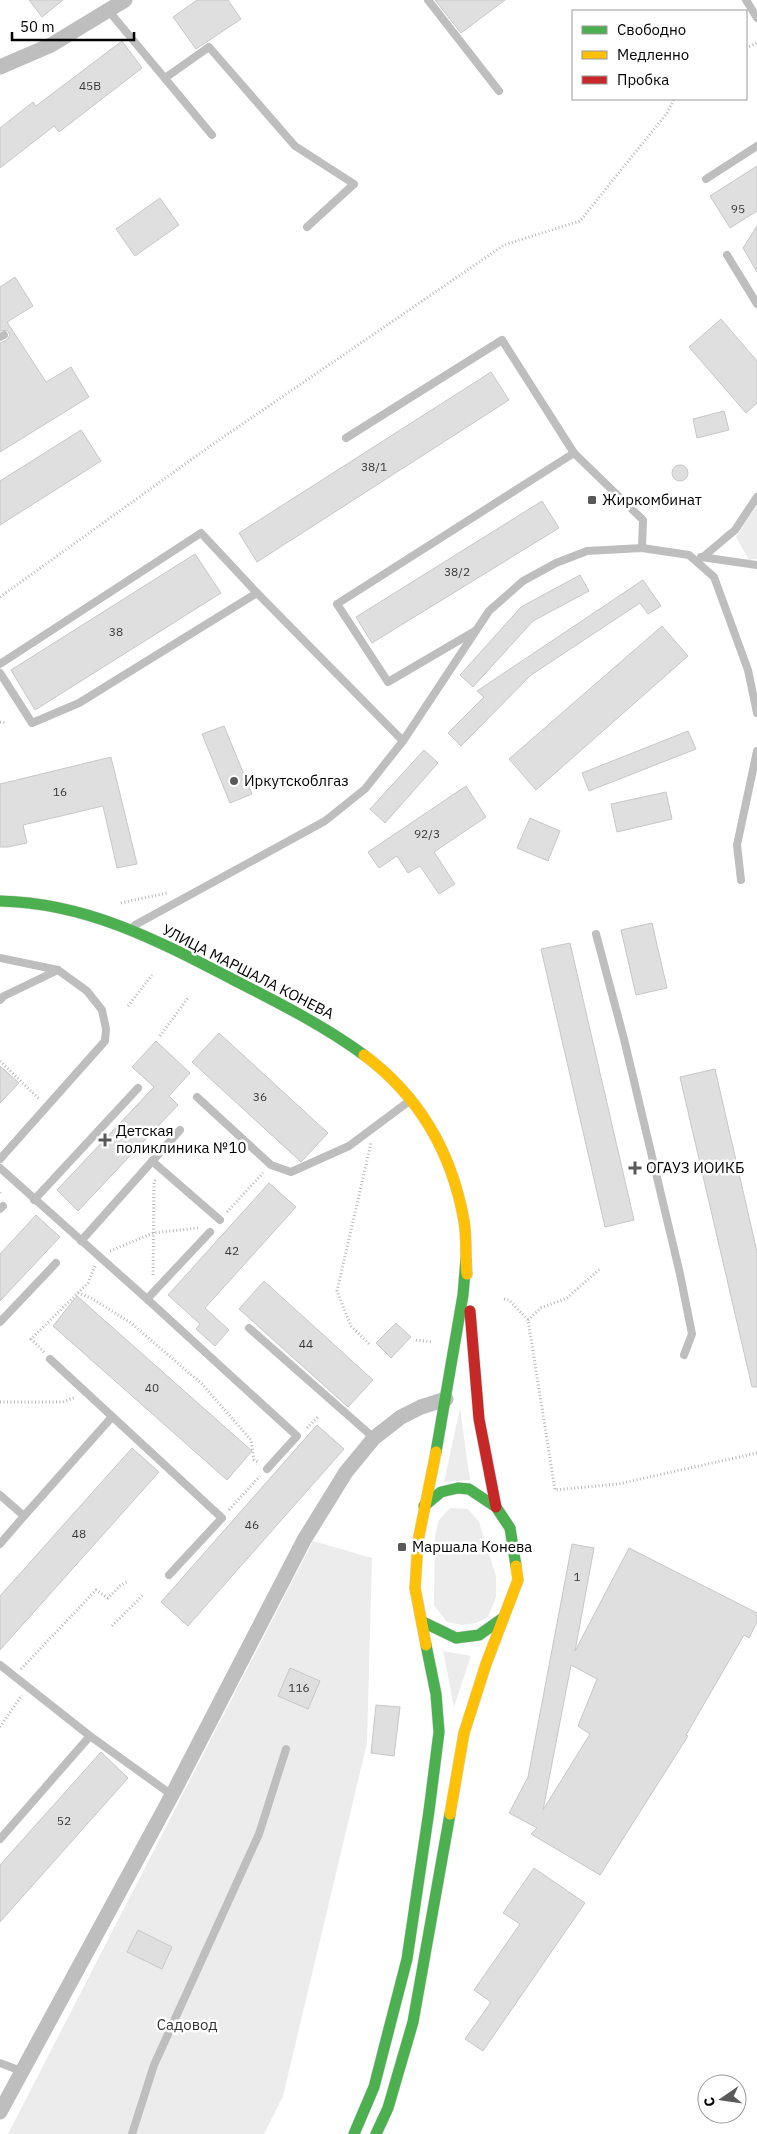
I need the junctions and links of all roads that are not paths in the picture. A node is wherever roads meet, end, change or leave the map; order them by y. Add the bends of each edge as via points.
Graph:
1 (125, 0) edge
2 (428, 0) edge
3 (746, 0) edge
4 (108, 10) junction
5 (757, 18) edge
6 (0, 67) edge
7 (165, 78) junction
8 (499, 91) dead end
9 (212, 135) dead end
10 (757, 146) edge
11 (706, 179) dead end
12 (307, 227) dead end
13 (727, 255) dead end
14 (757, 304) edge
15 (346, 438) dead end
16 (574, 453) junction
17 (757, 497) edge
18 (642, 548) junction
19 (689, 555) junction
20 (703, 557) junction
21 (757, 565) edge
22 (257, 593) junction
23 (477, 630) junction
24 (0, 664) edge
25 (0, 673) edge
26 (757, 713) edge
27 (403, 741) junction
28 (757, 751) edge
29 (741, 880) dead end
30 (0, 901) edge
31 (129, 929) junction
32 (596, 934) dead end
33 (0, 958) edge
34 (58, 970) junction
35 (0, 1000) edge
36 (138, 1088) dead end
37 (197, 1097) dead end
38 (412, 1100) junction
39 (180, 1130) dead end
40 (0, 1159) edge
41 (152, 1161) junction
42 (0, 1168) edge
43 (34, 1200) junction
44 (220, 1220) road end
45 (210, 1232) dead end
46 (81, 1241) junction
47 (466, 1259) junction
48 (56, 1263) dead end
49 (147, 1298) junction
50 (0, 1322) edge
51 (249, 1328) dead end
52 (684, 1355) dead end
53 (50, 1359) road end
54 (446, 1399) junction
55 (112, 1418) junction
56 (374, 1438) junction
57 (267, 1469) road end
58 (0, 1495) edge
59 (424, 1506) junction
60 (496, 1507) junction
61 (24, 1516) junction
62 (0, 1544) edge
63 (169, 1575) dead end
64 (502, 1618) junction
65 (423, 1622) junction
66 (0, 1665) edge
67 (90, 1736) junction
68 (286, 1749) dead end
69 (172, 1795) junction
70 (0, 1839) edge
71 (0, 2063) edge
72 (21, 2071) junction
73 (0, 2112) edge
74 (132, 2134) edge
75 (354, 2134) edge
76 (376, 2134) edge

1 - 4 street
2 - 8 lane
3 - 5 lane
4 - 6 street via 51,45
4 - 7 lane
7 - 9 lane
7 - 12 lane via 209,48 295,146 354,184
10 - 11 lane
13 - 14 lane
15 - 16 lane via 502,340
16 - 18 lane via 643,520
16 - 23 lane via 337,604 388,682
17 - 20 lane via 735,530
18 - 19 lane
18 - 23 lane via 587,551 556,563 523,581 489,611
19 - 20 lane
19 - 26 lane via 714,577 748,670
20 - 21 lane
22 - 24 lane via 201,533
22 - 25 lane via 79,703 32,723
22 - 27 lane
23 - 27 lane
27 - 31 lane via 365,789 325,822
28 - 29 lane via 737,845
30 - 31 main road, УЛИЦА МАРШАЛА КОНЕВА via 41,903 104,918
31 - 38 main road, УЛИЦА МАРШАЛА КОНЕВА via 185,954 314,1021 371,1060
32 - 52 lane via 680,1274 692,1334
33 - 34 lane
34 - 35 lane
34 - 40 lane via 87,991 102,1010 105,1041
36 - 43 lane
37 - 38 lane via 271,1165 291,1172 349,1146
38 - 47 main road, УЛИЦА МАРШАЛА КОНЕВА via 446,1158 457,1190 464,1223
39 - 41 lane
41 - 44 lane
41 - 46 lane
42 - 43 lane
43 - 46 lane
45 - 49 lane
46 - 49 lane
47 - 54 main road
47 - 60 main road via 479,1419
48 - 50 lane
49 - 57 lane via 297,1436
51 - 56 lane
53 - 55 lane
54 - 56 street via 401,1417
54 - 59 main road
55 - 61 lane
55 - 63 lane via 222,1518
56 - 69 street via 346,1472 304,1540
58 - 61 lane
59 - 60 main road via 441,1492 458,1488 469,1489
59 - 65 main road via 415,1588
60 - 64 main road via 510,1528 518,1580
61 - 62 lane
64 - 65 main road via 479,1635 456,1638
64 - 76 main road via 464,1733 413,2022 388,2108
65 - 75 main road via 436,1694 439,1732 430,1811 407,1959 374,2087
66 - 67 lane
67 - 69 lane
67 - 70 lane
68 - 74 lane via 259,1834 154,2065
69 - 72 street
71 - 72 lane
72 - 73 street

